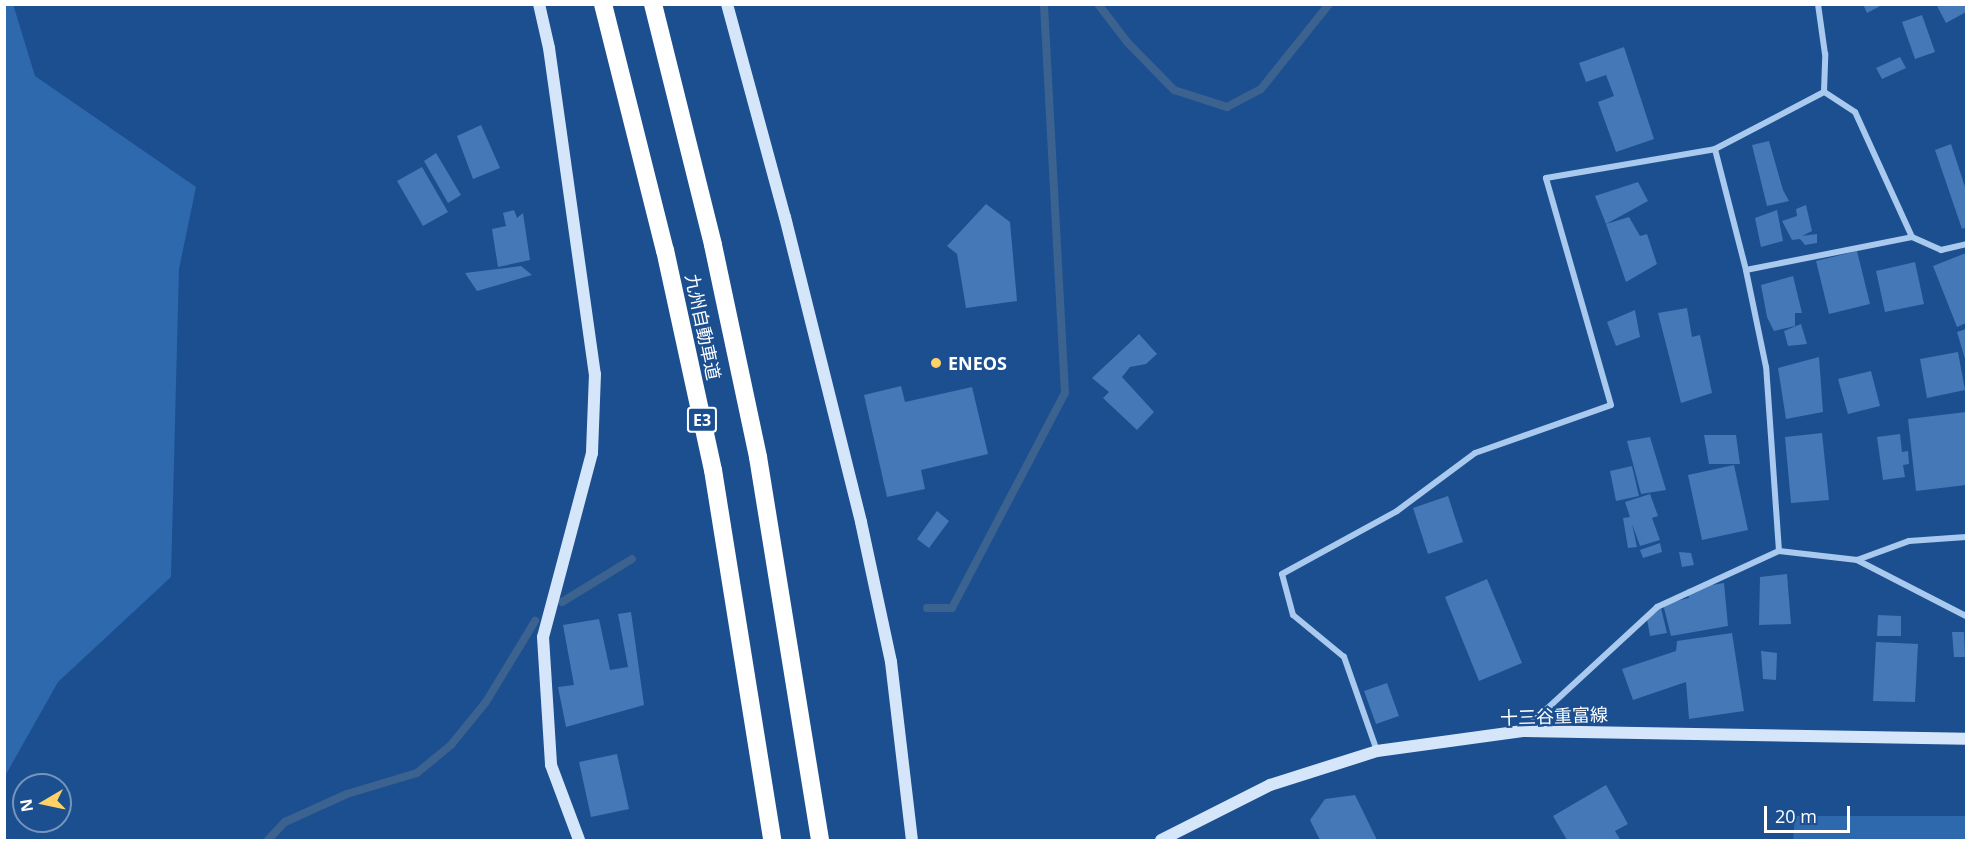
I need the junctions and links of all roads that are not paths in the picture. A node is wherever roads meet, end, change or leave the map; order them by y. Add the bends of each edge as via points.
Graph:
1 (539, 4) edge
2 (603, 4) edge
3 (652, 4) edge
4 (727, 4) edge
5 (1818, 4) edge
6 (1824, 92) junction
7 (1714, 148) junction
8 (1912, 237) junction
9 (1966, 244) edge
10 (1746, 270) junction
11 (1966, 537) edge
12 (1779, 551) junction
13 (1857, 561) junction
14 (1966, 616) edge
15 (1523, 731) junction
16 (1966, 739) edge
17 (1377, 751) junction
18 (579, 840) edge
19 (772, 840) edge
20 (820, 840) edge
21 (912, 840) edge
22 (1161, 840) edge

1 - 18 street via 551,60 595,374 592,453 543,637 551,765
2 - 19 highway, 九州自動車道 / E3 via 665,250 713,470
3 - 20 highway, 九州自動車道 via 713,245 758,457
4 - 21 street via 861,522 891,662
5 - 6 street via 1825,54
6 - 7 street
6 - 8 street via 1855,112
7 - 10 street
7 - 17 street via 1546,178 1611,405 1475,453 1397,511 1282,574 1293,615 1344,657
8 - 9 street via 1941,250
8 - 10 street
10 - 12 street via 1766,367
11 - 13 street via 1909,541
12 - 13 street
12 - 15 street via 1657,607
13 - 14 street
15 - 16 street, 十三谷重富線
15 - 17 street, 十三谷重富線
17 - 22 street, 十三谷重富線 via 1270,785

